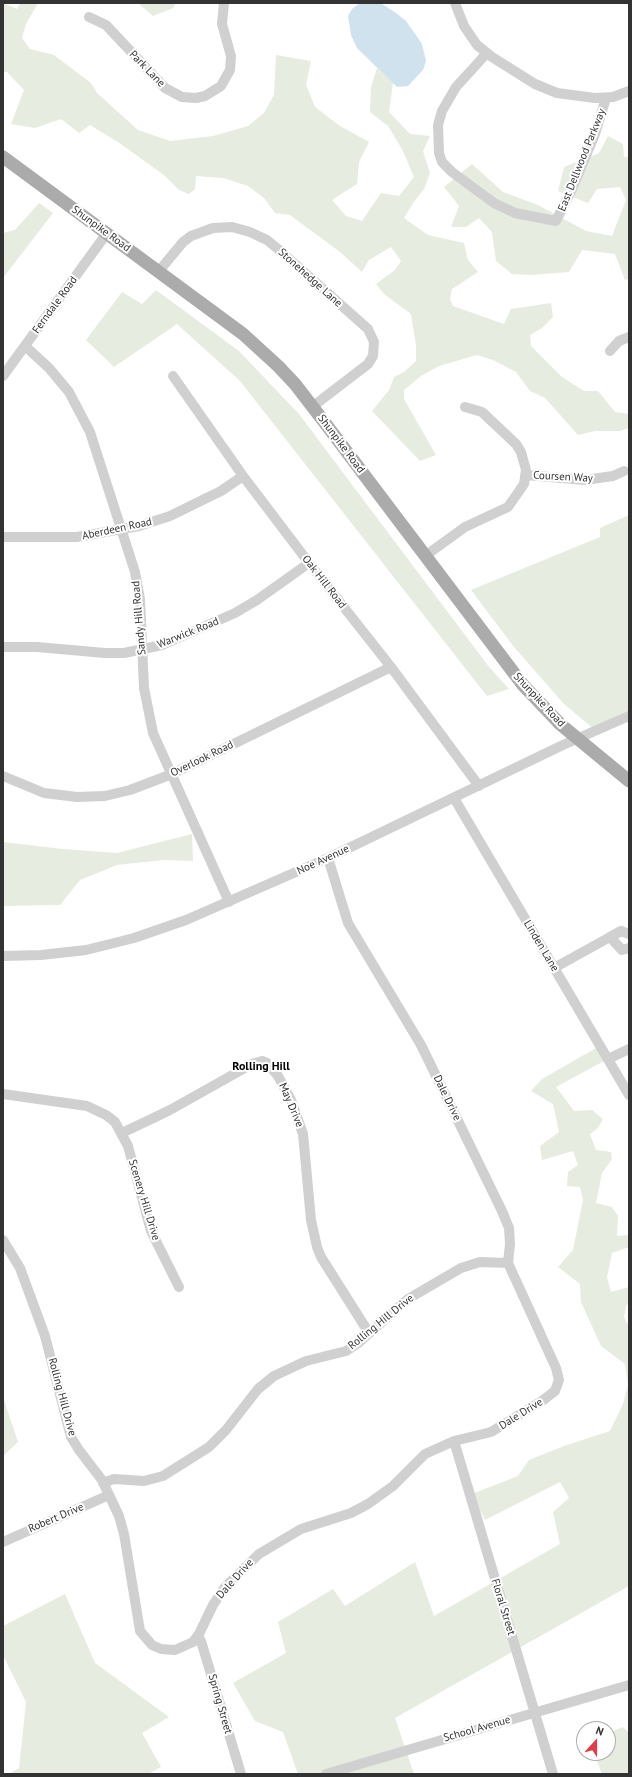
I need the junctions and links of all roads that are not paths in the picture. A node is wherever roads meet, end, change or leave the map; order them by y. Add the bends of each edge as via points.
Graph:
1 (224, 3) edge
2 (455, 3) edge
3 (89, 17) dead end
4 (486, 53) junction
5 (629, 91) edge
6 (606, 98) junction
7 (3, 157) edge
8 (107, 233) junction
9 (159, 272) junction
10 (629, 337) edge
11 (25, 346) junction
12 (610, 351) dead end
13 (3, 376) edge
14 (173, 376) dead end
15 (312, 406) junction
16 (465, 407) dead end
17 (624, 471) dead end
18 (526, 475) junction
19 (243, 476) junction
20 (123, 530) junction
21 (3, 537) edge
22 (425, 556) junction
23 (309, 563) junction
24 (3, 647) edge
25 (142, 650) junction
26 (391, 667) junction
27 (629, 716) edge
28 (577, 739) junction
29 (172, 774) junction
30 (3, 776) edge
31 (629, 781) edge
32 (479, 786) junction
33 (454, 798) junction
34 (328, 858) junction
35 (229, 902) junction
36 (629, 934) edge
37 (610, 937) junction
38 (629, 948) edge
39 (3, 956) edge
40 (554, 968) junction
41 (629, 1049) edge
42 (608, 1059) junction
43 (3, 1094) edge
44 (629, 1095) edge
45 (122, 1133) junction
46 (3, 1240) edge
47 (508, 1263) junction
48 (179, 1287) dead end
49 (370, 1333) junction
50 (454, 1441) junction
51 (103, 1483) junction
52 (109, 1495) junction
53 (3, 1542) edge
54 (198, 1636) junction
55 (629, 1685) edge
56 (534, 1712) junction
57 (241, 1774) edge
58 (326, 1774) edge
59 (553, 1774) edge

1 - 3 street, Park Lane via 222,24 231,56 230,70 221,86 205,96 196,98 182,97 165,88 106,25
2 - 4 street via 464,26 474,42
4 - 6 street via 544,88 576,97
4 - 6 street, East Dellwood Parkway via 456,87 442,111 438,125 440,156 452,172 494,203 515,213 556,221 595,134
5 - 6 street
7 - 8 main road, Shunpike Road
8 - 9 main road, Shunpike Road
8 - 11 street, Ferndale Road
9 - 15 main road, Shunpike Road via 243,334 278,366
9 - 15 street, Stonehedge Lane via 183,242 191,236 213,228 232,227 246,230 278,249 368,329 374,342 373,356 368,364
10 - 12 street via 619,341
11 - 13 street, Ferndale Road
11 - 20 street, Sandy Hill Road via 49,368 69,392 80,412 90,432
14 - 19 street, Oak Hill Road
15 - 22 main road, Shunpike Road
16 - 18 street, Coursen Way via 482,412 510,437 521,452
17 - 18 street, Coursen Way via 613,476 585,480
18 - 22 street, Coursen Way via 522,488 508,507 465,527
19 - 20 street, Aberdeen Road via 221,491 170,516
19 - 23 street, Oak Hill Road
20 - 21 street, Aberdeen Road via 77,537
20 - 25 street, Sandy Hill Road via 140,599
22 - 28 main road, Shunpike Road via 523,685 542,707
23 - 25 street, Warwick Road via 235,613 162,645
23 - 26 street, Oak Hill Road
24 - 25 street, Warwick Road via 37,647 105,654
25 - 29 street, Sandy Hill Road via 144,688 153,733
26 - 29 street, Overlook Road
26 - 32 street, Oak Hill Road
27 - 28 street, Noe Avenue
28 - 31 main road, Shunpike Road
28 - 32 street, Noe Avenue
29 - 30 street, Overlook Road via 130,790 105,796 78,797 44,793
29 - 35 street, Sandy Hill Road
32 - 33 street, Noe Avenue
33 - 34 street, Noe Avenue
33 - 40 street, Linden Lane
34 - 35 street, Noe Avenue
34 - 47 street, Dale Drive via 348,923 421,1045 502,1211 509,1228
35 - 39 street, Noe Avenue via 153,932 101,946 67,953
36 - 37 street via 621,931
37 - 38 street via 622,950
37 - 40 street
40 - 42 street, Linden Lane
41 - 42 street
42 - 44 street, Linden Lane
43 - 45 street via 87,1106 106,1115 115,1122
45 - 48 street, Scenery Hill Drive via 128,1146 151,1231
45 - 49 street, May Drive via 165,1113 252,1064 262,1061 267,1063 282,1082 304,1134 311,1220 317,1247
46 - 51 street, Rolling Hill Drive via 20,1268 45,1336 71,1437
47 - 49 street, Rolling Hill Drive via 480,1262 461,1268 408,1299
47 - 50 street, Dale Drive via 556,1368 557,1387 542,1401 491,1432
49 - 51 street, Rolling Hill Drive via 346,1350 306,1361 274,1376 258,1389 226,1430 209,1447 163,1476 144,1481 114,1479
50 - 54 street, Dale Drive via 425,1454 393,1486 368,1504 301,1529 259,1554 225,1587
50 - 56 street, Floral Street
51 - 52 street, Dale Drive
52 - 53 street, Robert Drive
52 - 54 street, Dale Drive via 124,1534 137,1619 144,1638 157,1648 170,1651 189,1645
54 - 57 street, Spring Street
55 - 56 street, School Avenue
56 - 58 street, School Avenue
56 - 59 street, Floral Street

